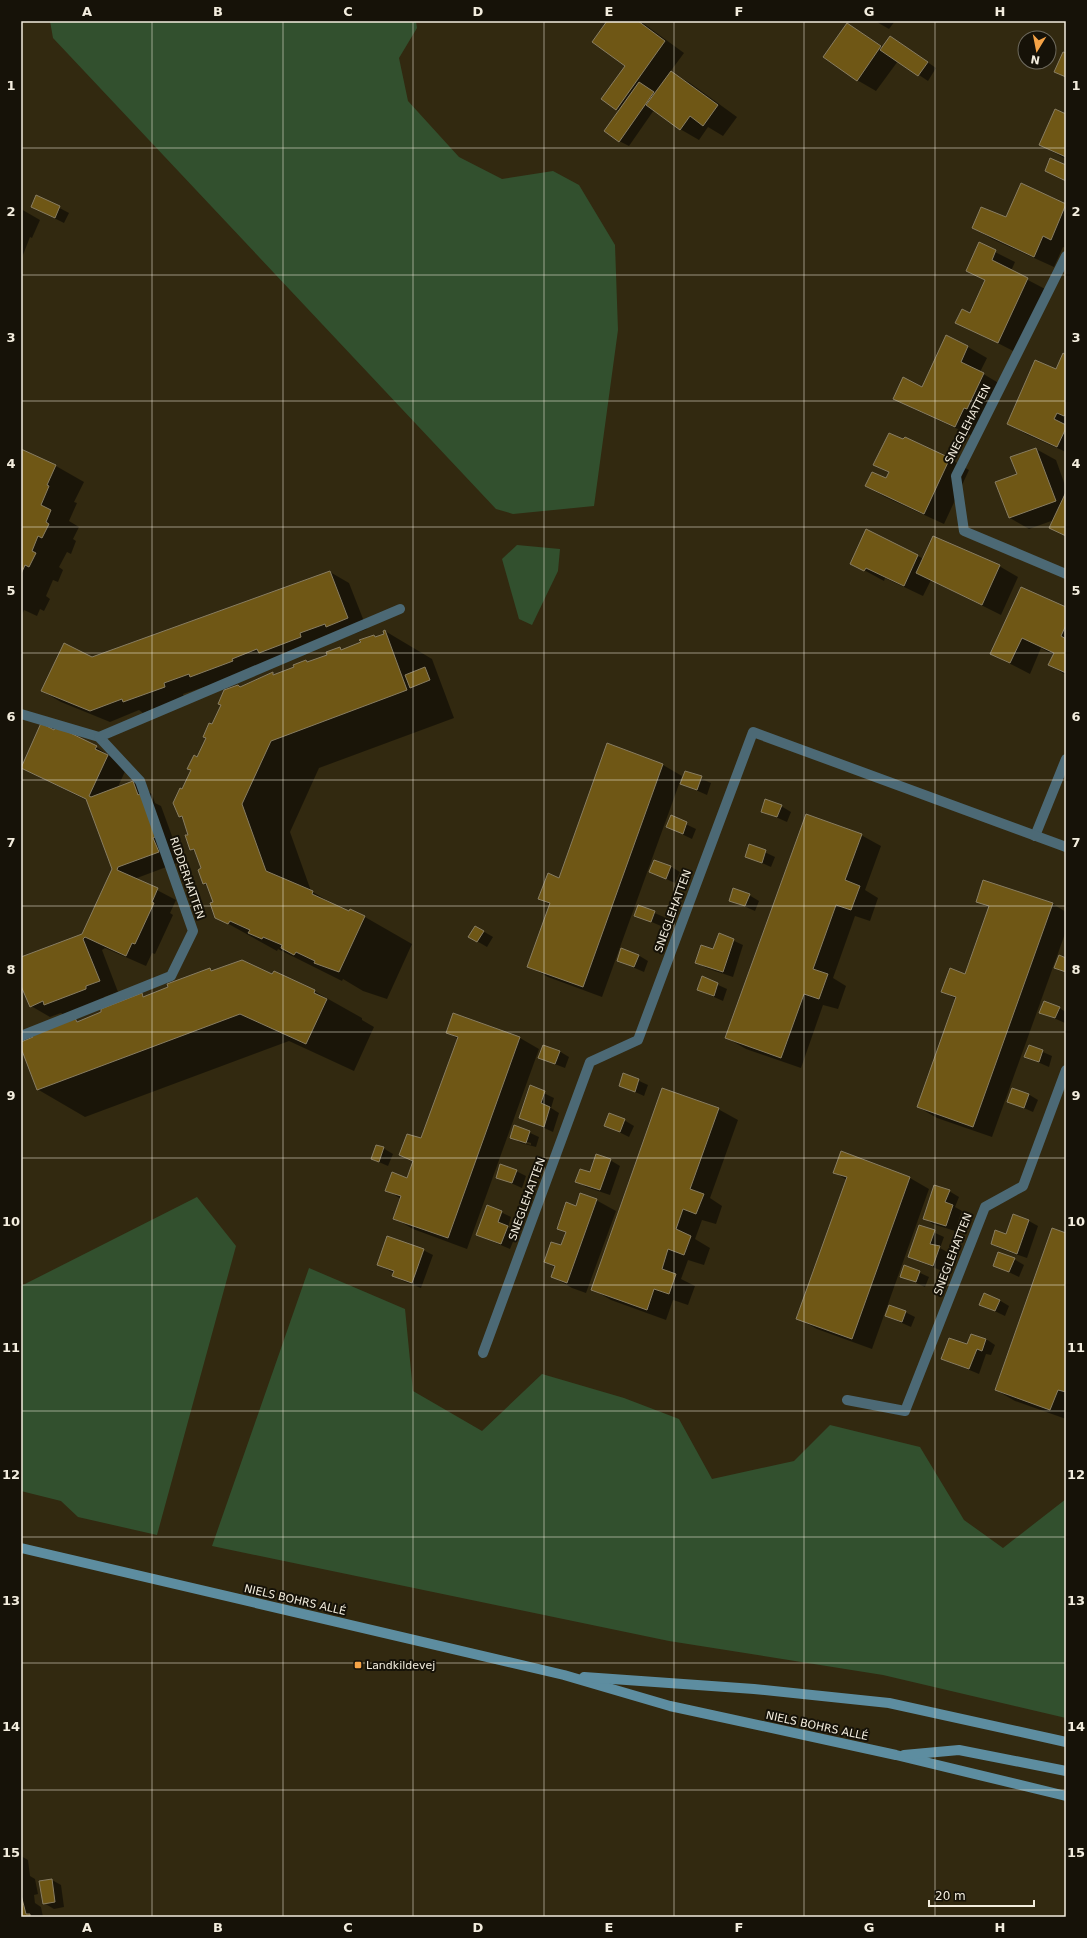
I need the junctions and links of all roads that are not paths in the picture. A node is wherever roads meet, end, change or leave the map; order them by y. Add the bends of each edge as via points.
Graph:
1 (1066, 256) edge
2 (1066, 574) edge
3 (400, 609) dead end
4 (21, 714) edge
5 (99, 737) junction
6 (1066, 759) edge
7 (1035, 836) junction
8 (1066, 847) edge
9 (21, 1036) edge
10 (1066, 1070) edge
11 (483, 1353) dead end
12 (847, 1400) dead end
13 (21, 1548) edge
14 (564, 1675) junction
15 (1066, 1742) edge
16 (896, 1756) junction
17 (1066, 1772) edge
18 (1066, 1796) edge

1 - 2 street, SNEGLEHATTEN via 956,476 964,530
3 - 5 street
4 - 5 street
5 - 9 street, RIDDERHATTEN via 140,781 193,931 171,976
6 - 7 street
7 - 8 street, SNEGLEHATTEN
7 - 11 street, SNEGLEHATTEN via 753,732 638,1040 590,1062
10 - 12 street, SNEGLEHATTEN via 1023,1186 985,1207 905,1411
13 - 14 street, NIELS BOHRS ALLÉ
14 - 15 street, NIELS BOHRS ALLÉ via 754,1689 889,1703
14 - 16 street, NIELS BOHRS ALLÉ via 670,1706
16 - 17 street via 959,1750
16 - 18 street, NIELS BOHRS ALLÉ

